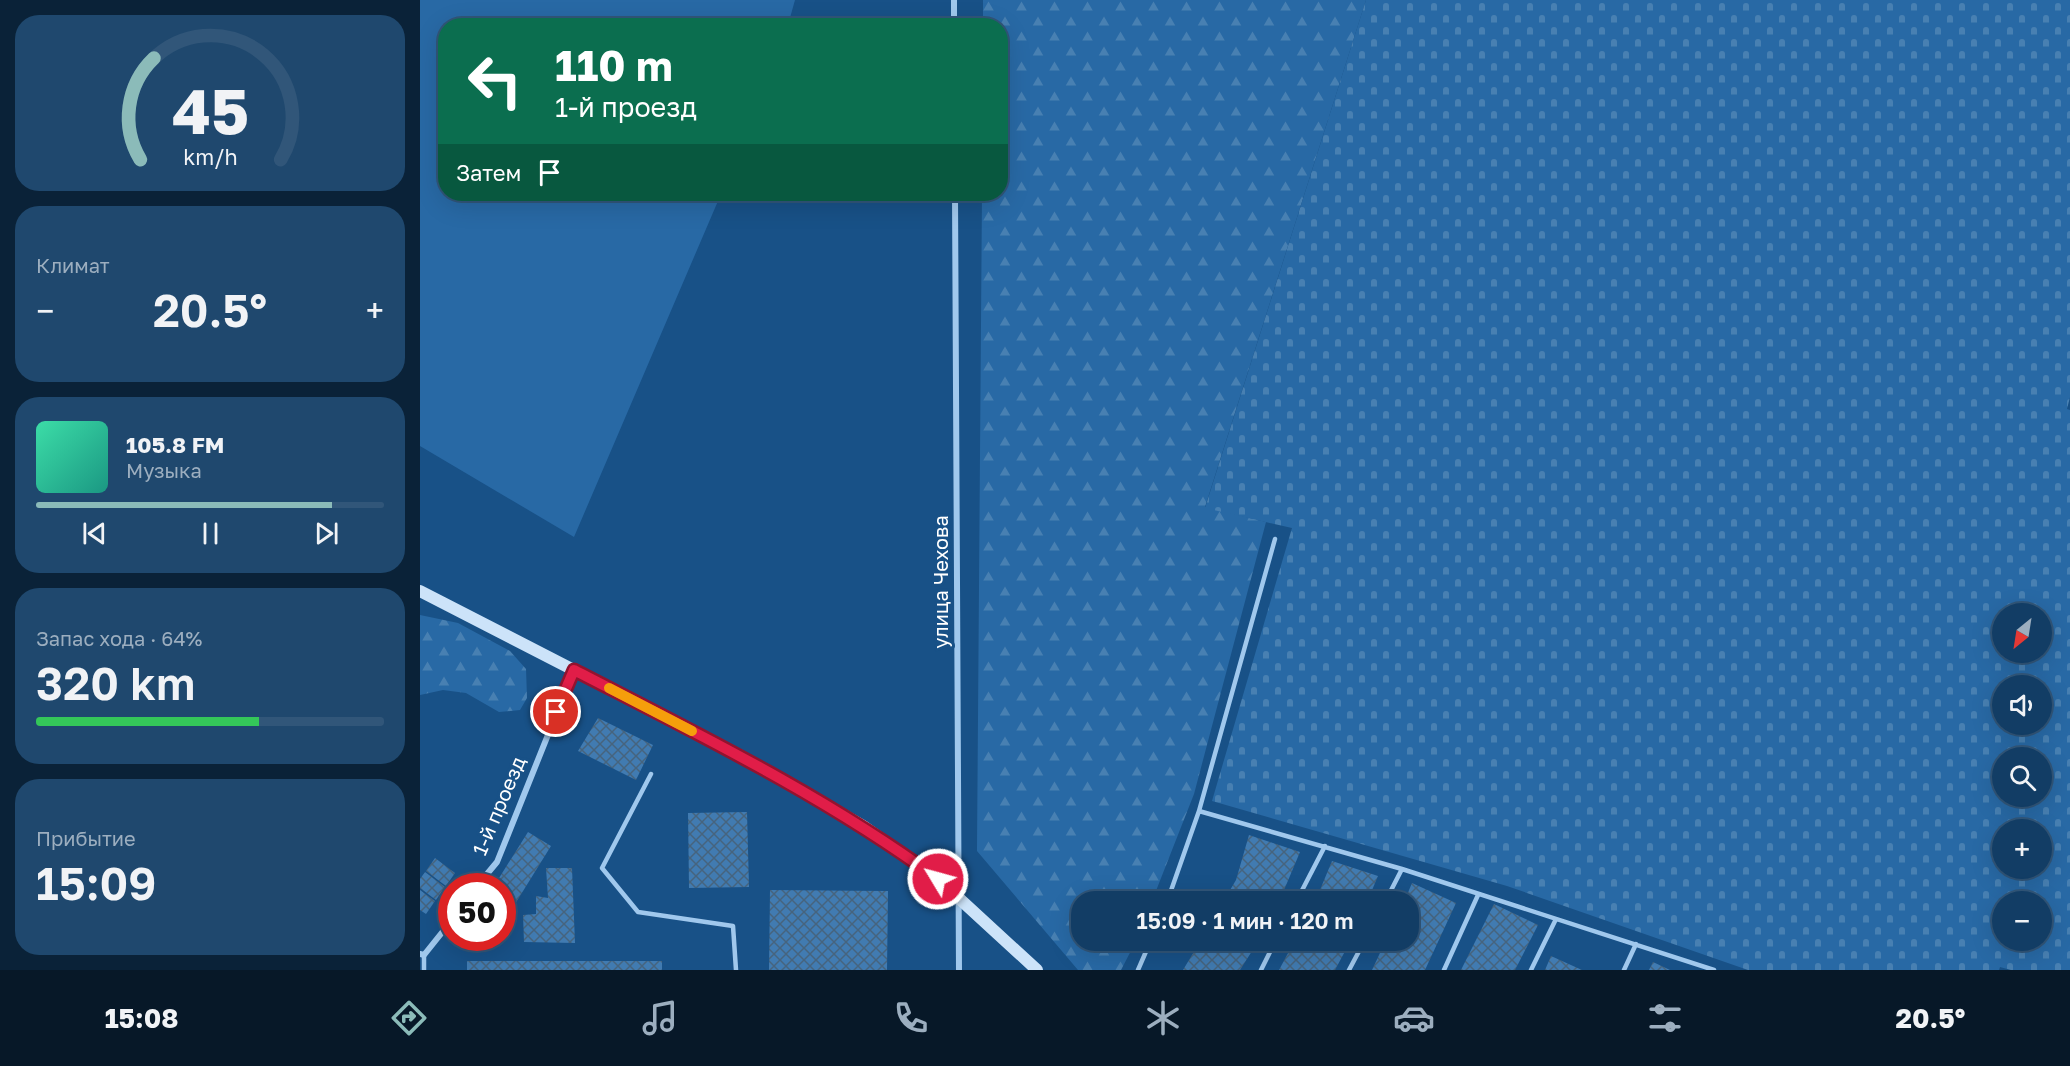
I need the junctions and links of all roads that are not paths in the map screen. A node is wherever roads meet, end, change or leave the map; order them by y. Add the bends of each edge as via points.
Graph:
1 (954, 0) edge
2 (954, 18) edge
3 (955, 201) edge
4 (1275, 539) dead end
5 (420, 591) edge
6 (574, 670) junction
7 (651, 774) dead end
8 (1198, 811) junction
9 (1325, 846) junction
10 (1402, 869) junction
11 (488, 873) edge
12 (1171, 891) edge
13 (1302, 891) edge
14 (1391, 891) edge
15 (1478, 895) junction
16 (959, 898) junction
17 (1556, 919) junction
18 (438, 936) edge
19 (1636, 944) junction
20 (1146, 951) edge
21 (1270, 951) edge
22 (1359, 951) edge
23 (422, 954) edge
24 (424, 970) edge
25 (736, 970) edge
26 (958, 970) edge
27 (1037, 970) edge
28 (1138, 970) edge
29 (1261, 970) edge
30 (1349, 970) edge
31 (1444, 970) edge
32 (1531, 970) edge
33 (1624, 970) edge
34 (1714, 970) edge

1 - 2 street
3 - 16 street, улица Чехова
4 - 8 lane
5 - 6 main road
6 - 11 street, 1-й проезд via 497,862
6 - 16 main road via 739,755 863,826
7 - 25 lane via 602,868 638,912 734,926
8 - 9 lane
8 - 12 lane
9 - 10 lane
9 - 13 lane
10 - 14 lane
10 - 15 lane
15 - 17 lane
15 - 31 lane
16 - 26 street, улица Чехова
16 - 27 main road
17 - 19 lane
17 - 32 lane
18 - 23 street
19 - 33 lane
19 - 34 lane
20 - 28 lane
21 - 29 lane
22 - 30 lane
23 - 24 lane

